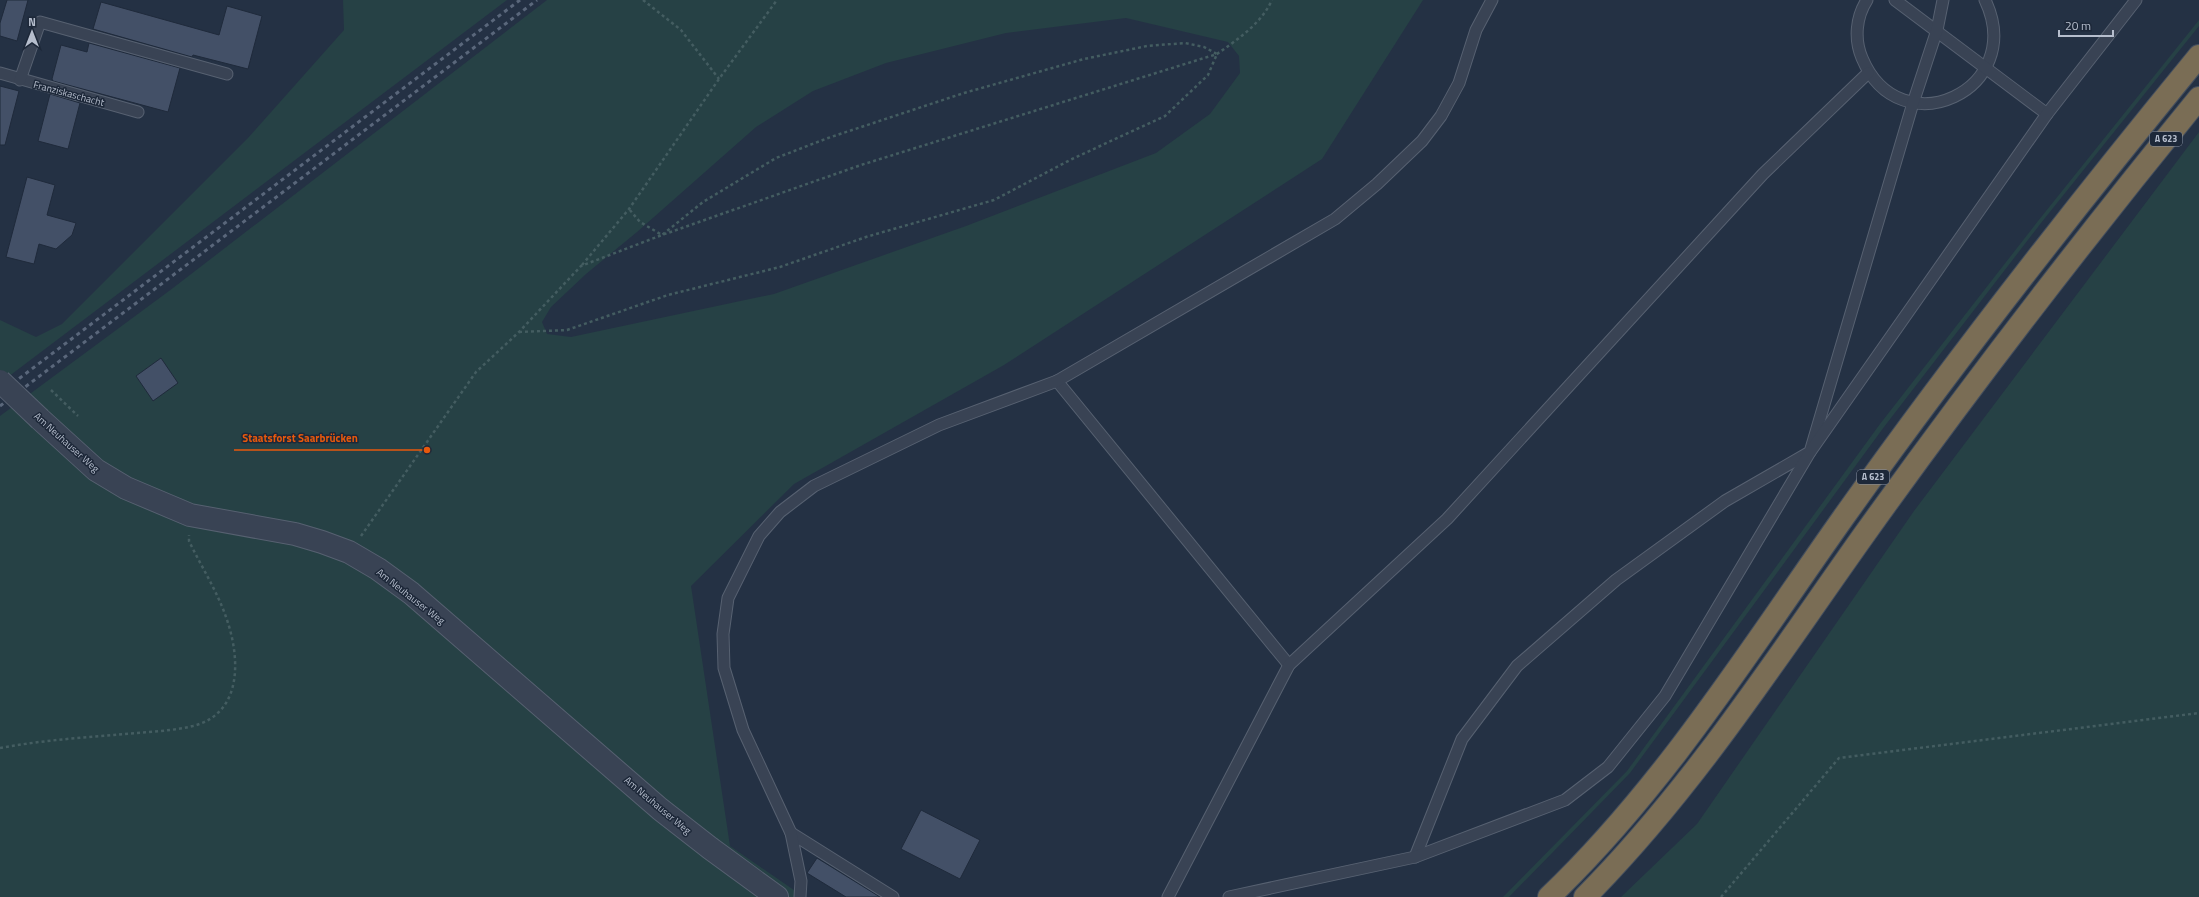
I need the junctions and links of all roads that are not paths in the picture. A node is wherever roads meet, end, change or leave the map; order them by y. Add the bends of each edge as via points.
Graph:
1 (1492, 0) edge
2 (1867, 0) edge
3 (1895, 0) edge
4 (1943, 0) edge
5 (1985, 0) edge
6 (2136, 0) edge
7 (1936, 30) junction
8 (2199, 56) edge
9 (1985, 69) junction
10 (0, 73) edge
11 (1868, 73) junction
12 (227, 74) dead end
13 (20, 80) junction
14 (2199, 98) edge
15 (1913, 103) junction
16 (138, 112) dead end
17 (2047, 114) junction
18 (0, 381) edge
19 (1057, 381) junction
20 (1810, 452) junction
21 (1289, 665) junction
22 (791, 833) junction
23 (1415, 857) junction
24 (777, 897) edge
25 (800, 897) edge
26 (893, 897) edge
27 (1168, 897) edge
28 (1229, 897) edge
29 (1549, 897) edge
30 (1585, 897) edge

1 - 19 lane via 1476,30 1459,83 1441,116 1422,141 1377,184 1335,219
2 - 11 lane via 1858,21 1857,36 1858,49
3 - 7 lane
4 - 7 lane
5 - 9 lane via 1994,26 1994,42
6 - 17 lane
7 - 9 lane
7 - 15 lane
8 - 29 highway, A 623 via 2112,162 1927,404 1679,749 1618,823
9 - 15 lane via 1969,88 1956,97 1941,102
9 - 17 lane
10 - 13 lane, Franziskaschacht
11 - 15 lane via 1884,90
11 - 21 lane via 1763,174 1446,519
12 - 13 lane via 40,22
13 - 16 lane, Franziskaschacht
14 - 30 highway, A 623 via 2128,185 1948,420 1701,765
15 - 20 lane
17 - 20 lane
18 - 24 street, Am Neuhauser Weg, bridge via 96,470 126,488 190,515 295,534 349,552 378,569 410,593 660,809
19 - 21 lane
19 - 22 lane via 939,425 814,486 780,512 759,536 728,598 723,634 724,668 743,730
20 - 23 lane via 1725,502 1616,580 1517,666 1462,739
20 - 23 lane via 1665,696 1608,767 1564,800
21 - 27 lane
22 - 25 lane via 801,881
22 - 26 lane
23 - 28 lane

